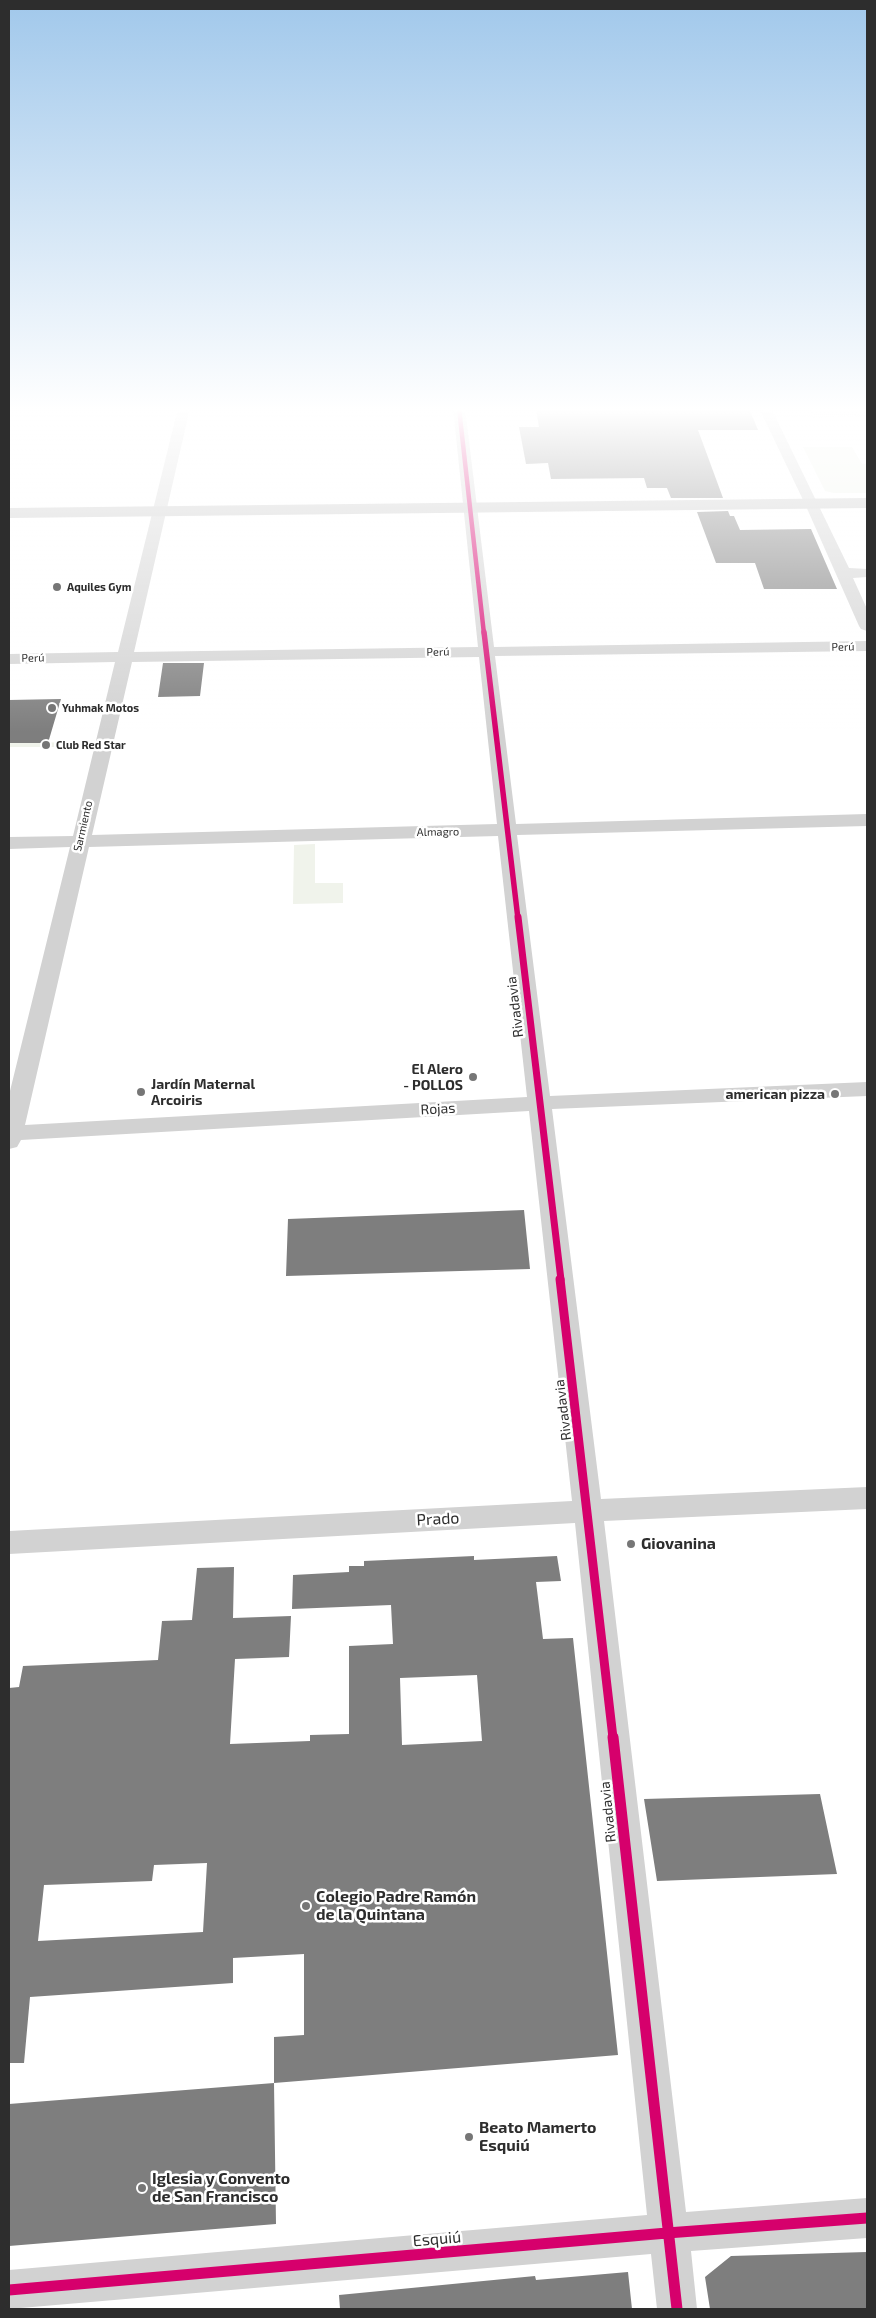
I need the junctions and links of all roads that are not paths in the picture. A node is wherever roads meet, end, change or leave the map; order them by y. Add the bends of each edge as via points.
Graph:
1 (158, 516) edge
2 (470, 516) edge
3 (817, 516) edge
4 (843, 573) junction
5 (867, 573) edge
6 (867, 626) edge
7 (867, 646) edge
8 (487, 651) junction
9 (124, 657) junction
10 (9, 659) edge
11 (867, 820) edge
12 (507, 830) junction
13 (80, 841) junction
14 (9, 843) edge
15 (867, 1088) edge
16 (539, 1103) junction
17 (10, 1136) edge
18 (867, 1498) edge
19 (588, 1510) junction
20 (9, 1543) edge
21 (867, 2218) edge
22 (667, 2233) junction
23 (9, 2290) edge
24 (677, 2309) edge

1 - 9 street, Sarmiento
2 - 8 street, Rivadavia
3 - 4 street
4 - 5 street
4 - 6 street
7 - 8 street, Perú
8 - 9 street, Perú
8 - 12 street, Rivadavia
9 - 10 street, Perú
9 - 13 street, Sarmiento
11 - 12 street, Almagro
12 - 13 street, Almagro
12 - 16 street, Rivadavia
13 - 14 street, Almagro
13 - 17 street, Sarmiento
15 - 16 street, Rojas
16 - 17 street, Rojas
16 - 19 street, Rivadavia
18 - 19 street, Prado
19 - 20 street, Prado
19 - 22 street, Rivadavia
21 - 22 street, Esquiú
22 - 23 street, Esquiú
22 - 24 street, Rivadavia

